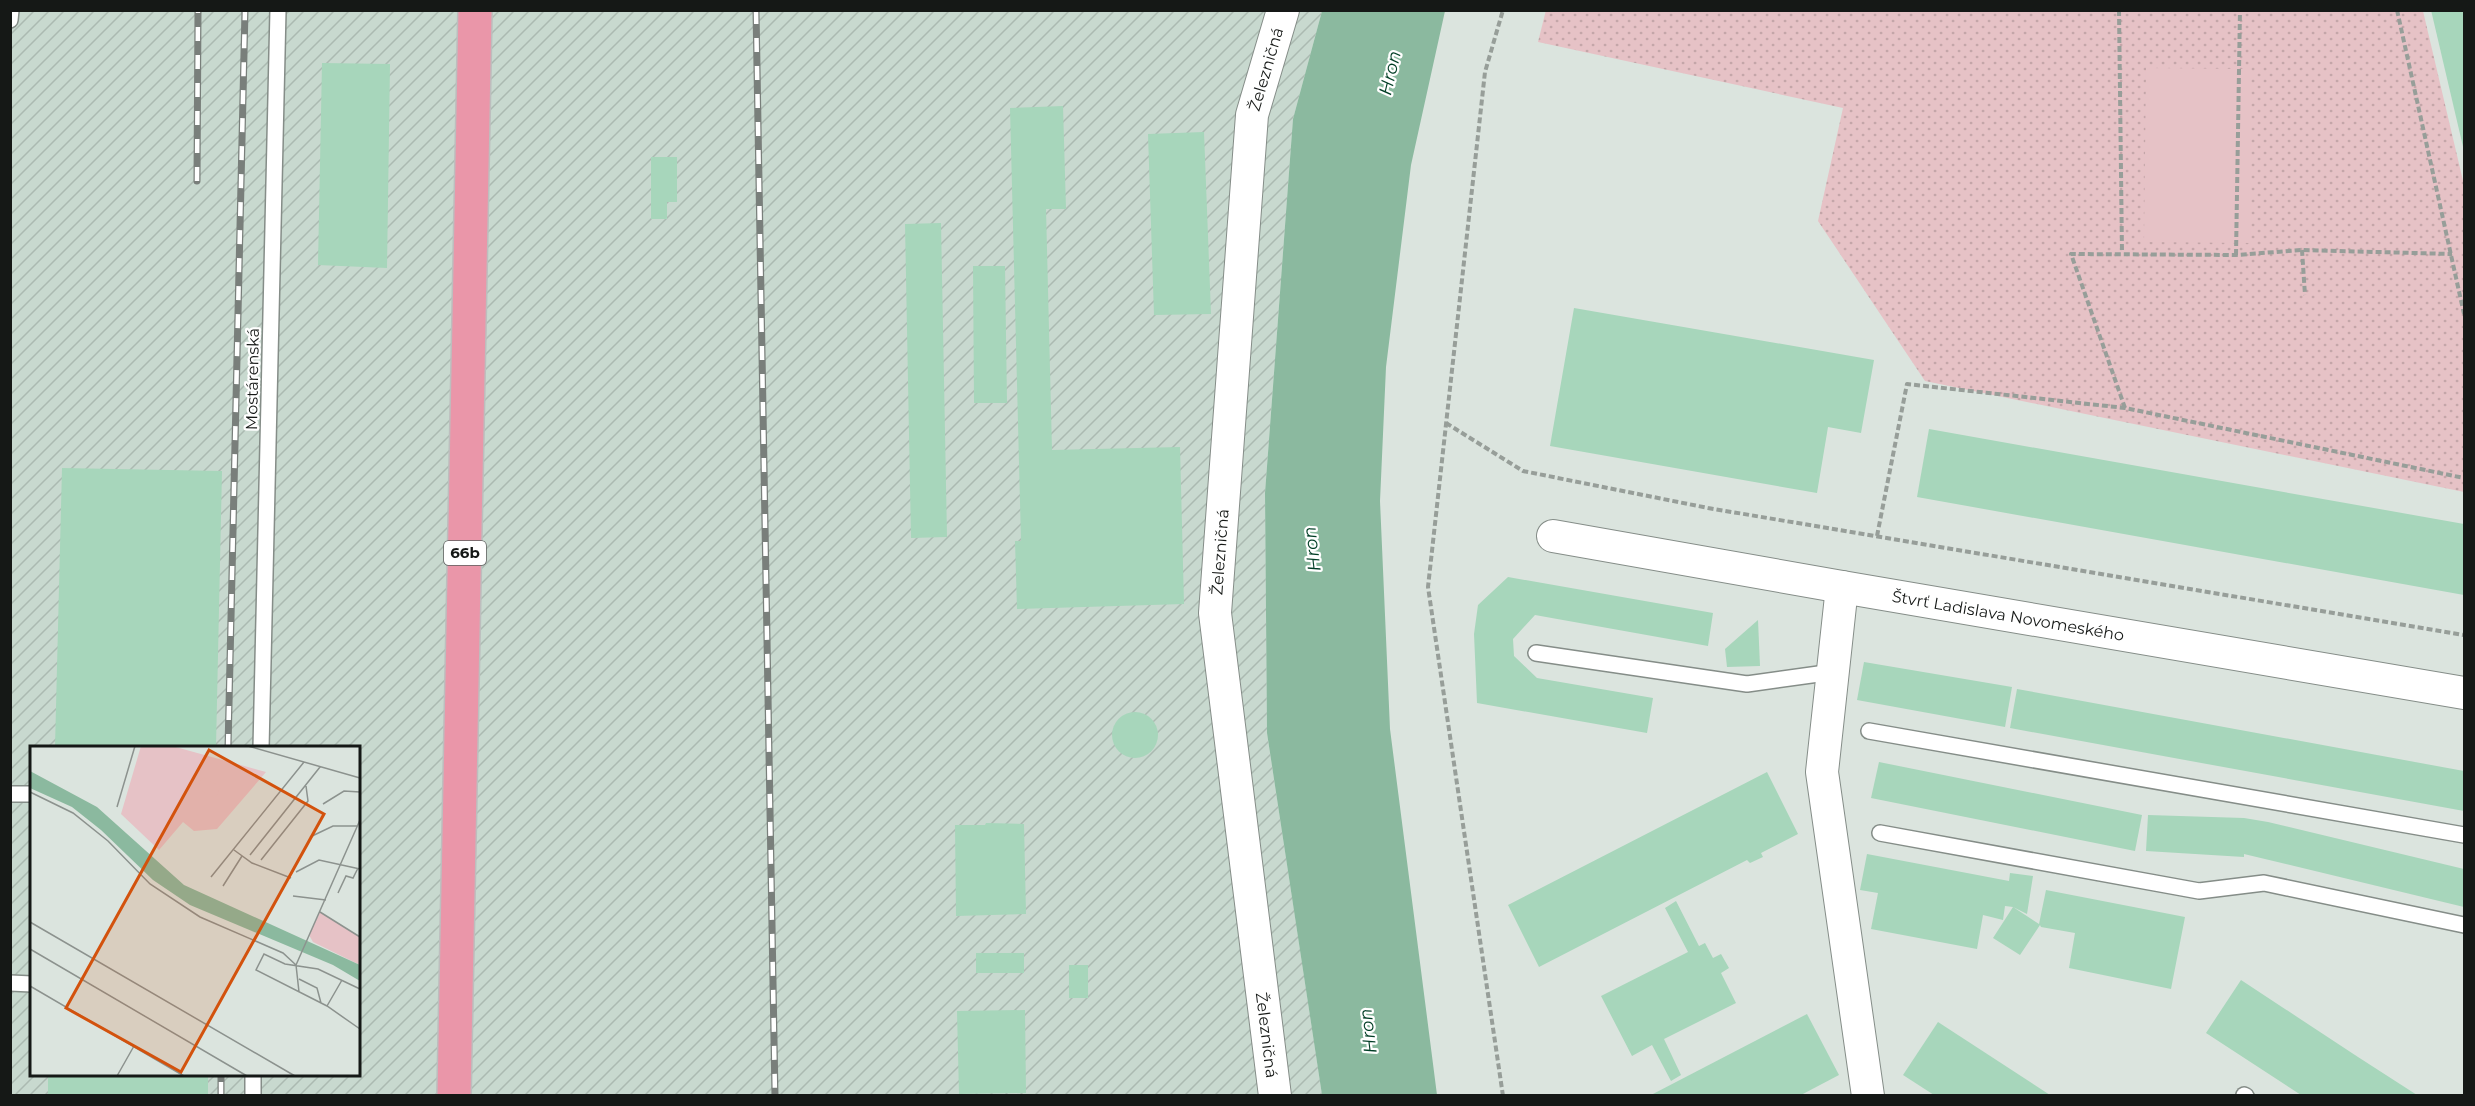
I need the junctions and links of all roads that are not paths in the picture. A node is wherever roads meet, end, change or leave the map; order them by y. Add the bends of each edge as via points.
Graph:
1 (11, 10) edge
2 (278, 10) edge
3 (475, 10) edge
4 (1283, 10) edge
5 (10, 20) edge
6 (1553, 536) dead end
7 (1842, 588) junction
8 (1536, 653) dead end
9 (1833, 672) junction
10 (2464, 693) edge
11 (1869, 732) dead end
12 (261, 746) edge
13 (10, 794) edge
14 (30, 794) edge
15 (1880, 833) dead end
16 (2464, 835) edge
17 (2464, 925) edge
18 (10, 983) edge
19 (30, 984) edge
20 (253, 1076) edge
21 (253, 1095) edge
22 (454, 1095) edge
23 (1275, 1095) edge
24 (1868, 1095) edge

1 - 5 lane
2 - 12 lane, Mostárenská
3 - 22 main road, 66b
4 - 23 street, Železničná via 1252,115 1215,613
6 - 7 street, Štvrť Ladislava Novomeského
7 - 9 street
7 - 10 street, Štvrť Ladislava Novomeského
8 - 9 lane via 1747,684
9 - 24 street via 1822,772
11 - 16 lane
13 - 14 lane
15 - 17 lane via 2199,891 2264,883
18 - 19 lane
20 - 21 lane

